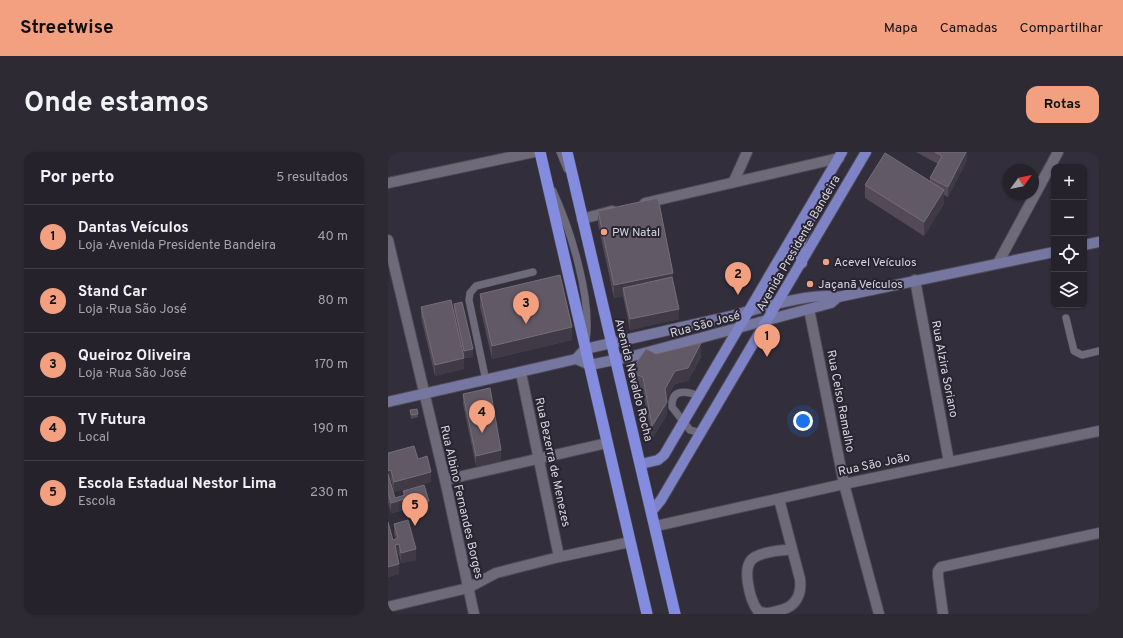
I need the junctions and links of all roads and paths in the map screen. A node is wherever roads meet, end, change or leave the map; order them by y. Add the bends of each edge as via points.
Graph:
1 (534, 152) edge
2 (540, 152) edge
3 (560, 152) edge
4 (567, 152) edge
5 (747, 152) edge
6 (866, 152) edge
7 (1058, 152) edge
8 (841, 155) edge
9 (826, 180) junction
10 (734, 182) junction
11 (388, 183) edge
12 (576, 187) junction
13 (635, 206) edge
14 (620, 209) edge
15 (582, 218) junction
16 (388, 240) edge
17 (1099, 242) edge
18 (1087, 244) edge
19 (1051, 253) edge
20 (802, 263) junction
21 (998, 263) junction
22 (532, 272) dead end
23 (915, 280) junction
24 (838, 297) junction
25 (777, 305) junction
26 (809, 309) junction
27 (750, 311) junction
28 (1066, 318) dead end
29 (768, 320) junction
30 (740, 328) junction
31 (613, 342) junction
32 (585, 349) junction
33 (1099, 351) edge
34 (576, 359) junction
35 (616, 360) junction
36 (590, 365) junction
37 (521, 373) junction
38 (486, 381) junction
39 (424, 395) junction
40 (699, 396) junction
41 (388, 402) edge
42 (684, 420) junction
43 (1099, 431) edge
44 (701, 432) junction
45 (607, 443) junction
46 (539, 459) junction
47 (949, 462) junction
48 (641, 464) junction
49 (445, 480) junction
50 (844, 484) junction
51 (779, 499) junction
52 (652, 511) junction
53 (656, 526) junction
54 (1099, 533) edge
55 (630, 542) junction
56 (792, 549) junction
57 (559, 557) junction
58 (468, 588) junction
59 (388, 607) edge
60 (474, 614) edge
61 (647, 614) edge
62 (676, 614) edge
63 (879, 614) edge
64 (943, 614) edge

1 - 11 street
2 - 32 highway
3 - 12 lane
4 - 12 highway, Avenida Nevaldo Rocha
5 - 10 street
6 - 20 main road, Avenida Presidente Bandeira
7 - 21 street
8 - 9 main road, Avenida Presidente Bandeira
8 - 10 street
9 - 20 main road via 799,247
9 - 27 main road, Avenida Presidente Bandeira
10 - 13 street
12 - 15 highway, Avenida Nevaldo Rocha
14 - 15 street
15 - 31 highway, Avenida Nevaldo Rocha
16 - 39 street, Rua Albino Fernandes Borges
17 - 18 main road
19 - 21 main road, Rua São José
20 - 25 main road, Avenida Presidente Bandeira
21 - 23 main road, Rua São José
22 - 38 lane via 476,286 470,293 469,300
23 - 24 main road, Rua São José
23 - 47 street, Rua Alzira Soriano
24 - 25 main road, Rua São José
24 - 26 main road, Rua São José
25 - 27 main road, Rua São José
25 - 29 main road, Avenida Presidente Bandeira
26 - 29 main road, Rua São José
26 - 50 street, Rua Celso Ramalho
27 - 30 main road, Avenida Presidente Bandeira
27 - 31 main road, Rua São José
28 - 33 lane via 1074,351 1082,355
29 - 30 main road, Rua São José
29 - 44 main road, Avenida Presidente Bandeira
30 - 35 main road, Rua São José
30 - 40 main road, Avenida Presidente Bandeira
31 - 32 main road, Rua São José
31 - 35 highway, Avenida Nevaldo Rocha
32 - 34 main road
32 - 36 highway
34 - 36 main road
34 - 37 main road
35 - 36 main road, Rua São José
35 - 48 highway, Avenida Nevaldo Rocha
36 - 45 highway
37 - 38 main road
37 - 46 street, Rua Bezerra de Menezes
38 - 39 main road
39 - 41 main road
39 - 49 street, Rua Albino Fernandes Borges
40 - 42 main road, Avenida Presidente Bandeira
40 - 42 lane via 685,391 675,397 672,407
42 - 44 lane via 690,430
42 - 48 main road, Avenida Presidente Bandeira via 664,456
43 - 47 street, Rua São João
44 - 52 main road, Avenida Presidente Bandeira
45 - 46 street
45 - 55 highway
46 - 49 street
46 - 57 street, Rua Bezerra de Menezes
47 - 50 street, Rua São João
48 - 52 highway, Avenida Nevaldo Rocha
49 - 58 street, Rua Albino Fernandes Borges
50 - 51 street, Rua São João
50 - 63 street, Rua Celso Ramalho
51 - 53 street, Rua São João
51 - 56 street
52 - 53 highway, Avenida Nevaldo Rocha
53 - 62 highway, Avenida Nevaldo Rocha
54 - 64 street via 941,567 938,577
55 - 57 street
55 - 61 highway
56 - 56 street via 801,587 795,603 781,611 758,611 751,599 748,584 747,568 750,562 757,556
57 - 58 street via 496,573
58 - 59 street
58 - 60 street, Rua Albino Fernandes Borges

